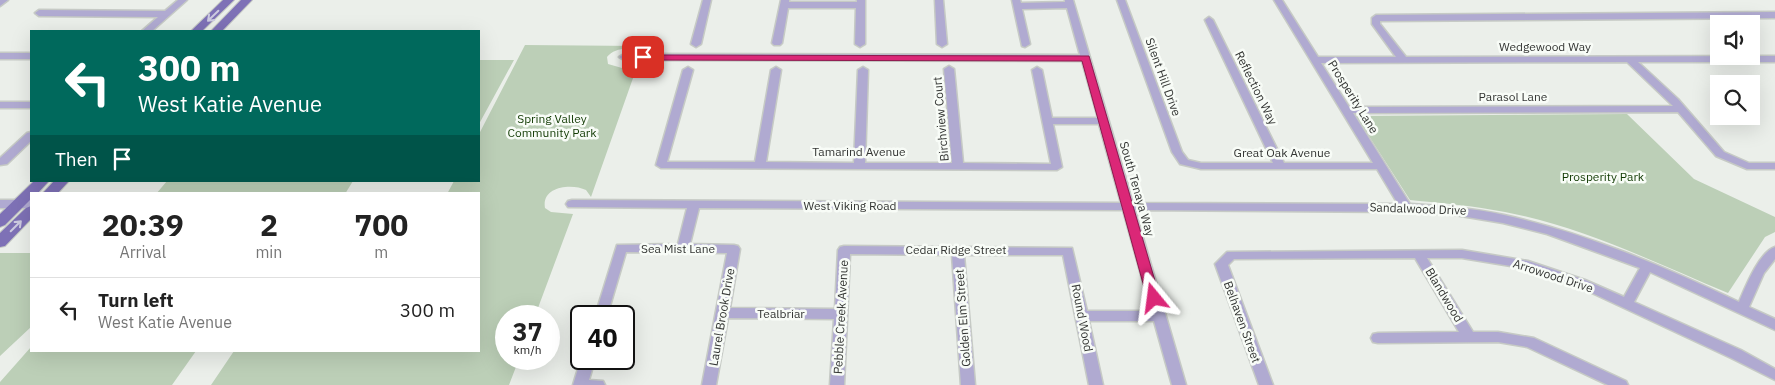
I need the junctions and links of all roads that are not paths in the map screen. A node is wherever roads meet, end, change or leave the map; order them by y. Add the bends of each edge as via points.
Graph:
1 (4, 0) edge
2 (183, 0) edge
3 (229, 0) edge
4 (247, 0) edge
5 (707, 0) edge
6 (939, 0) edge
7 (1121, 0) edge
8 (1278, 0) edge
9 (0, 3) edge
10 (784, 3) edge
11 (861, 3) edge
12 (1017, 3) edge
13 (1070, 3) edge
14 (39, 13) dead end
15 (164, 14) junction
16 (1775, 15) edge
17 (1209, 20) dead end
18 (148, 30) edge
19 (197, 30) edge
20 (217, 30) edge
21 (777, 43) dead end
22 (696, 44) dead end
23 (860, 44) dead end
24 (942, 44) dead end
25 (1025, 44) dead end
26 (0, 56) edge
27 (30, 56) edge
28 (624, 57) dead end
29 (1086, 58) junction
30 (1629, 59) junction
31 (1775, 59) edge
32 (1316, 60) junction
33 (1402, 60) junction
34 (950, 69) dead end
35 (688, 70) dead end
36 (776, 70) dead end
37 (863, 70) dead end
38 (1037, 70) dead end
39 (0, 105) edge
40 (30, 105) edge
41 (1681, 109) junction
42 (1346, 110) junction
43 (1047, 120) junction
44 (1104, 121) junction
45 (30, 135) edge
46 (1, 162) edge
47 (1184, 162) joint
48 (760, 166) junction
49 (859, 166) junction
50 (958, 166) junction
51 (1280, 166) junction
52 (1381, 166) junction
53 (1775, 166) edge
54 (61, 182) edge
55 (51, 192) edge
56 (0, 204) edge
57 (572, 204) dead end
58 (694, 205) junction
59 (27, 206) edge
60 (1128, 208) junction
61 (1406, 208) junction
62 (0, 222) edge
63 (0, 242) edge
64 (683, 249) junction
65 (734, 249) joint
66 (844, 250) joint
67 (958, 250) junction
68 (1068, 251) joint
69 (1775, 251) edge
70 (1418, 254) junction
71 (1224, 259) joint
72 (1646, 267) junction
73 (1627, 304) junction
74 (604, 305) edge
75 (1742, 309) junction
76 (722, 313) junction
77 (841, 314) junction
78 (1082, 316) junction
79 (1159, 316) junction
80 (1775, 325) edge
81 (1469, 337) junction
82 (1378, 338) dead end
83 (585, 370) edge
84 (1775, 375) edge
85 (580, 385) edge
86 (598, 385) edge
87 (709, 385) edge
88 (837, 385) edge
89 (968, 385) edge
90 (1096, 385) edge
91 (1179, 385) edge
92 (1266, 385) edge
93 (1621, 385) edge

1 - 9 street
2 - 15 street
3 -> 19 main road
4 - 20 main road
5 - 22 street
6 - 24 street
7 - 47 street, Silent Hill Drive via 1177,152
8 - 32 street, Prosperity Lane
10 - 11 street
10 - 21 street
11 - 23 street
12 - 13 street
12 - 25 street
13 - 29 street, South Tenaya Way
14 - 15 street
15 - 18 street
16 - 33 street via 1376,18 1376,24
17 - 51 street, Reflection Way
26 - 27 street
28 - 29 street
29 - 44 street, South Tenaya Way
30 - 31 street, Wedgewood Way
30 - 33 street, Wedgewood Way
30 - 41 street
32 - 33 street, Wedgewood Way
32 - 42 street, Prosperity Lane
34 - 50 street, Birchview Court
35 - 48 street, Tamarind Avenue via 661,165
36 - 48 street
37 - 49 street
38 - 43 street
39 - 40 street
41 - 42 street, Parasol Lane
41 - 53 street via 1720,154 1747,166
42 - 52 street, Prosperity Lane
43 - 44 street
43 - 50 street, Tamarind Avenue via 1057,167
44 - 60 street, South Tenaya Way
45 - 46 street
47 - 51 street, Great Oak Avenue via 1201,166
48 - 49 street, Tamarind Avenue
49 - 50 street, Tamarind Avenue
51 - 52 street, Great Oak Avenue
52 - 61 street, Prosperity Lane
54 - 55 main road
56 - 59 street
57 - 58 street, West Viking Road
58 - 60 street, West Viking Road
58 - 64 street
59 - 62 main road
63 -> 59 main road
60 - 61 street, Sandalwood Drive
60 - 79 street, South Tenaya Way
61 - 72 street, Sandalwood Drive via 1470,211 1509,218 1550,229
64 - 65 street, Sea Mist Lane
64 - 74 street, Sea Mist Lane via 621,248
65 - 76 street, Laurel Brook Drive
66 - 67 street, Cedar Ridge Street
66 - 77 street, Pebble Creek Avenue
67 - 68 street, Cedar Ridge Street
67 - 89 street, Golden Elm Street
68 - 78 street, Round Wood
69 - 75 street via 1759,271
70 - 71 street, Arrowood Drive via 1239,254
70 - 73 street, Arrowood Drive via 1482,256 1531,266 1581,283
70 - 81 street, Blandwood
71 - 92 street, Belhaven Street via 1221,264
72 - 73 street
72 - 75 street, Sandalwood Drive
73 - 84 street, Arrowood Drive
75 - 80 street, Sandalwood Drive
76 - 77 street, Tealbriar
76 - 87 street, Laurel Brook Drive
77 - 88 street, Pebble Creek Avenue
78 - 79 street
78 - 90 street, Round Wood
79 - 91 street, South Tenaya Way
81 - 82 street
81 - 93 street via 1529,342
83 - 85 street
85 - 86 street

